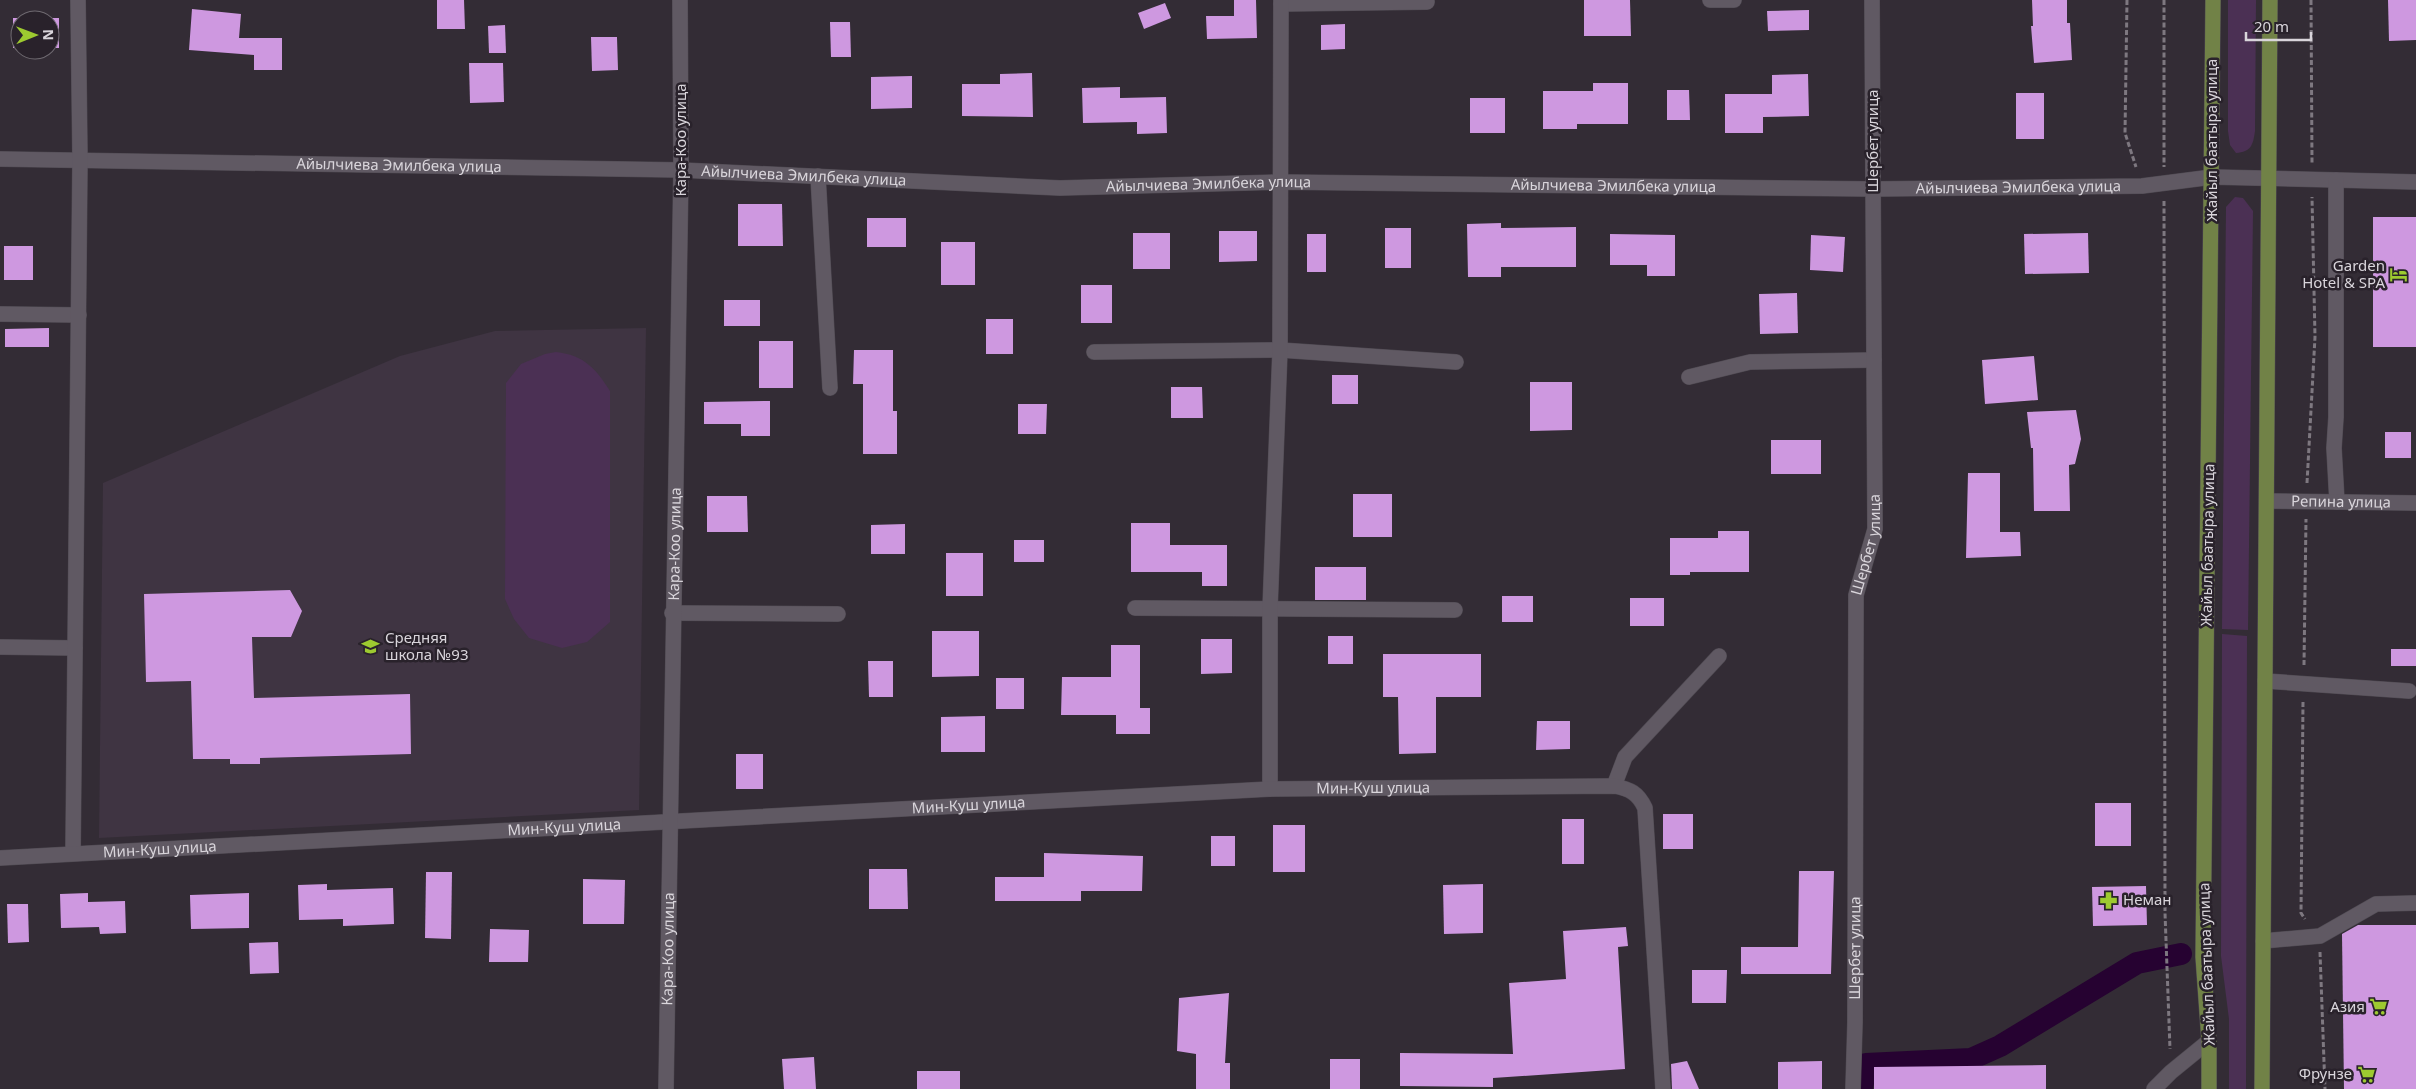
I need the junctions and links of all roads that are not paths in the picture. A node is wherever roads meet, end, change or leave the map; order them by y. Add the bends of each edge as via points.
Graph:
1 (78, 0) edge
2 (680, 0) edge
3 (1710, 0) edge
4 (1734, 0) edge
5 (1872, 0) edge
6 (2212, 0) edge
7 (2270, 0) edge
8 (1281, 2) edge
9 (1427, 2) dead end
10 (0, 158) edge
11 (80, 159) junction
12 (681, 170) junction
13 (818, 176) junction
14 (2212, 177) junction
15 (2270, 177) junction
16 (2336, 180) junction
17 (1280, 182) junction
18 (2416, 182) edge
19 (1874, 188) junction
20 (0, 314) edge
21 (79, 315) junction
22 (1280, 350) junction
23 (1094, 352) dead end
24 (1874, 360) junction
25 (1456, 362) dead end
26 (1689, 377) dead end
27 (830, 388) dead end
28 (2267, 501) junction
29 (2337, 502) junction
30 (2416, 504) edge
31 (1135, 608) dead end
32 (1270, 609) junction
33 (1455, 610) dead end
34 (672, 613) junction
35 (838, 614) dead end
36 (0, 647) edge
37 (75, 648) junction
38 (1719, 656) dead end
39 (2265, 681) junction
40 (2409, 691) dead end
41 (1614, 786) junction
42 (1270, 789) junction
43 (669, 821) junction
44 (74, 853) junction
45 (0, 858) edge
46 (2416, 902) edge
47 (2264, 941) junction
48 (2209, 1041) junction
49 (666, 1089) edge
50 (1663, 1089) edge
51 (1853, 1089) edge
52 (2154, 1089) edge
53 (2209, 1089) edge
54 (2262, 1089) edge

1 - 11 street
2 - 12 street, Кара-Коо улица
3 - 4 street
5 - 19 street, Шербет улица
6 - 14 main road, Жайыл баатыра улица
7 - 15 main road
8 - 9 street
8 - 17 street
10 - 11 street, Айылчиева Эмилбека улица
11 - 12 street, Айылчиева Эмилбека улица
11 - 21 street
12 - 13 street, Айылчиева Эмилбека улица
12 - 34 street, Кара-Коо улица
13 - 17 street, Айылчиева Эмилбека улица via 1060,188
13 - 27 street
14 - 15 street, Айылчиева Эмилбека улица
14 - 19 street, Айылчиева Эмилбека улица via 2142,186
14 - 48 main road, Жайыл баатыра улица via 2203,957
15 - 16 street, Айылчиева Эмилбека улица
15 - 28 main road
16 - 18 street, Айылчиева Эмилбека улица
16 - 29 street via 2334,448
17 - 19 street, Айылчиева Эмилбека улица
17 - 22 street
19 - 24 street, Шербет улица
20 - 21 street
21 - 37 street
22 - 23 street
22 - 25 street
22 - 32 street
24 - 26 street via 1750,362
24 - 51 street, Шербет улица via 1875,529 1856,595
28 - 29 street, Репина улица
28 - 39 main road
29 - 30 street, Репина улица
31 - 32 street
32 - 33 street
32 - 42 street
34 - 35 street
34 - 43 street, Кара-Коо улица
36 - 37 street
37 - 44 street
38 - 41 street via 1625,757
39 - 40 street
39 - 47 main road
41 - 42 street, Мин-Куш улица
41 - 50 street, Мин-Куш улица via 1630,789 1640,797 1645,808
42 - 43 street, Мин-Куш улица
43 - 44 street, Мин-Куш улица
43 - 49 street, Кара-Коо улица
44 - 45 street, Мин-Куш улица
46 - 47 street via 2376,904 2320,936
47 - 54 main road
48 - 52 street
48 - 53 main road, Жайыл баатыра улица

